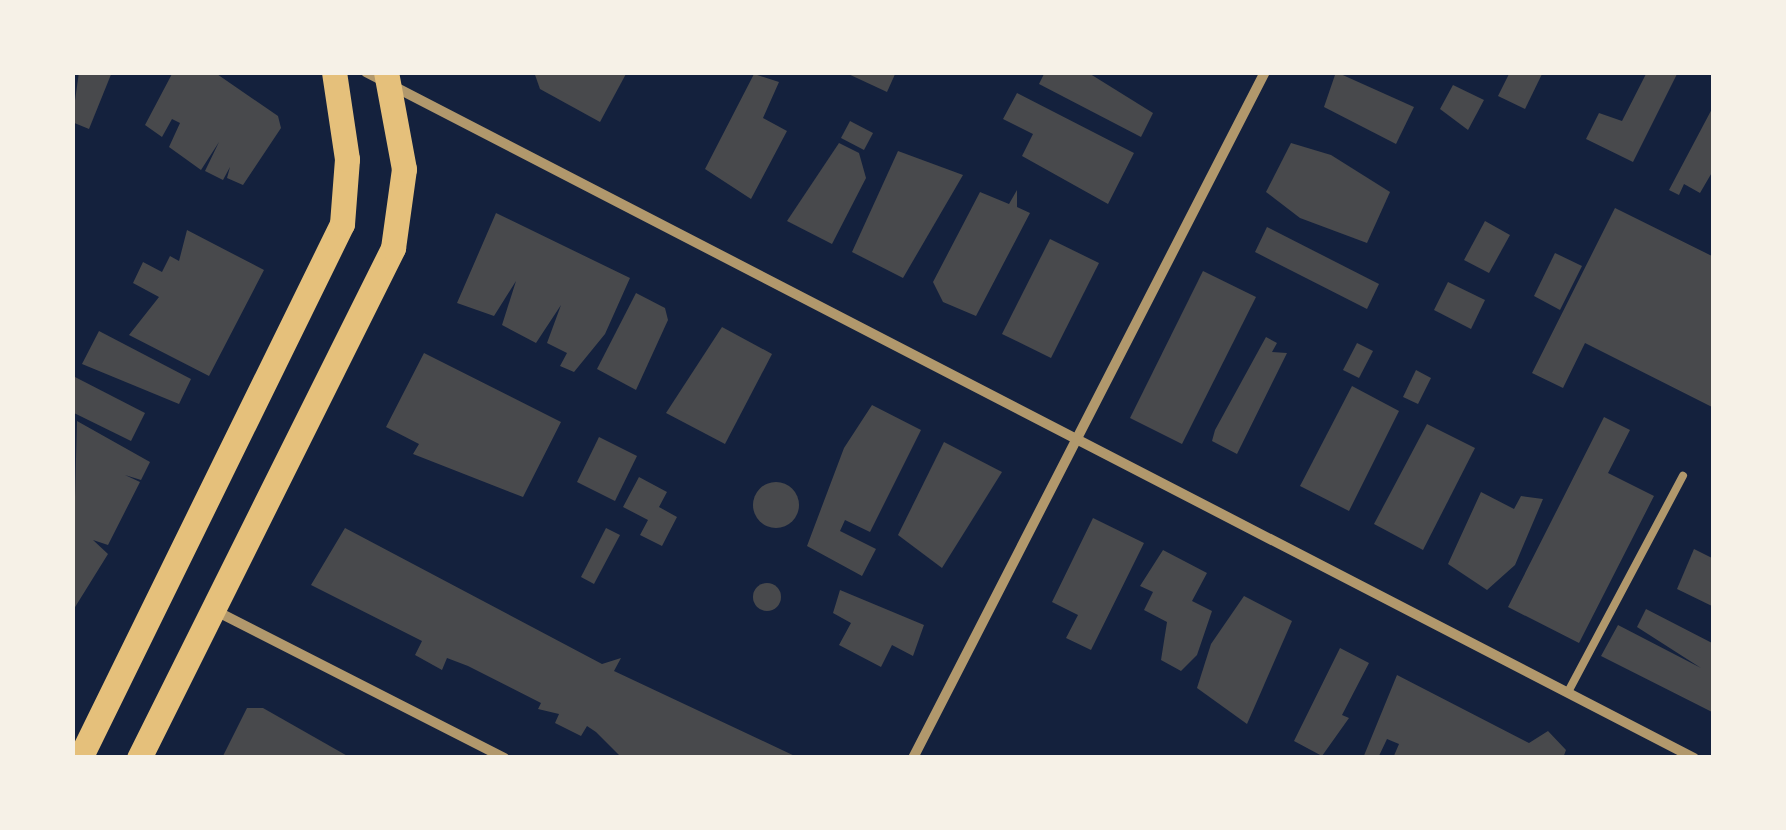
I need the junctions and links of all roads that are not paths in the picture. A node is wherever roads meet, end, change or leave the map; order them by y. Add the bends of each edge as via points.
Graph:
1 (334, 72) edge
2 (366, 72) edge
3 (1265, 72) edge
4 (392, 76) edge
5 (1073, 440) junction
6 (1683, 476) dead end
7 (214, 610) junction
8 (1568, 692) junction
9 (142, 756) edge
10 (80, 758) edge
11 (505, 758) edge
12 (913, 758) edge
13 (1694, 758) edge

1 - 10 main road via 347,187 327,265
2 - 4 street
3 - 5 street
4 - 5 street
4 - 7 main road via 404,170 393,248
5 - 8 street
5 - 12 street
6 - 8 lane
7 - 9 main road
7 - 11 street
8 - 13 street

